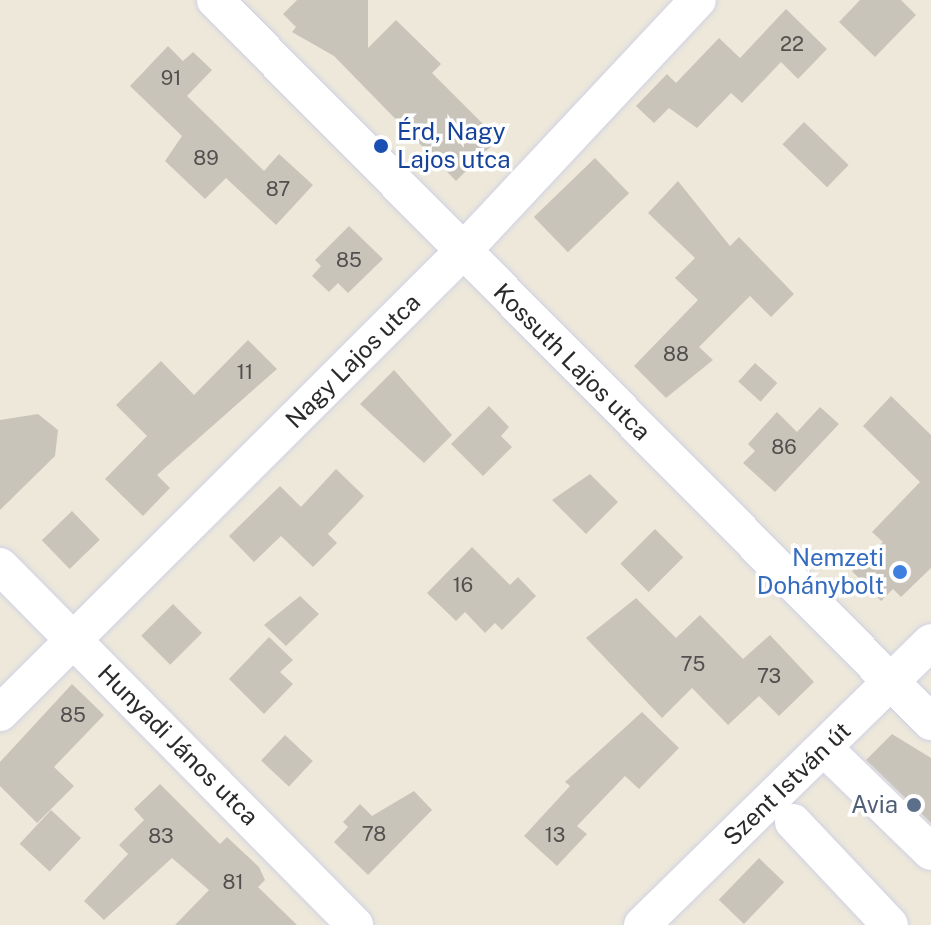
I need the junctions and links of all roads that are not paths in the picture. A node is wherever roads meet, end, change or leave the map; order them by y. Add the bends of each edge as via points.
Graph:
1 (215, 0) edge
2 (698, 0) edge
3 (462, 252) junction
4 (0, 566) edge
5 (74, 639) junction
6 (931, 642) edge
7 (892, 683) junction
8 (0, 713) edge
9 (931, 722) edge
10 (824, 748) junction
11 (793, 822) dead end
12 (931, 852) edge
13 (355, 925) edge
14 (642, 925) edge
15 (890, 925) edge

1 - 3 street, Kossuth Lajos utca
2 - 3 street, Nagy Lajos utca
3 - 5 street, Nagy Lajos utca
3 - 7 street, Kossuth Lajos utca
4 - 5 street, Hunyadi János utca
5 - 8 street, Nagy Lajos utca
5 - 13 street, Hunyadi János utca
6 - 7 street, Szent István út
7 - 9 street, Kossuth Lajos utca
7 - 10 street, Szent István út
10 - 12 street
10 - 14 street, Szent István út
11 - 15 street

